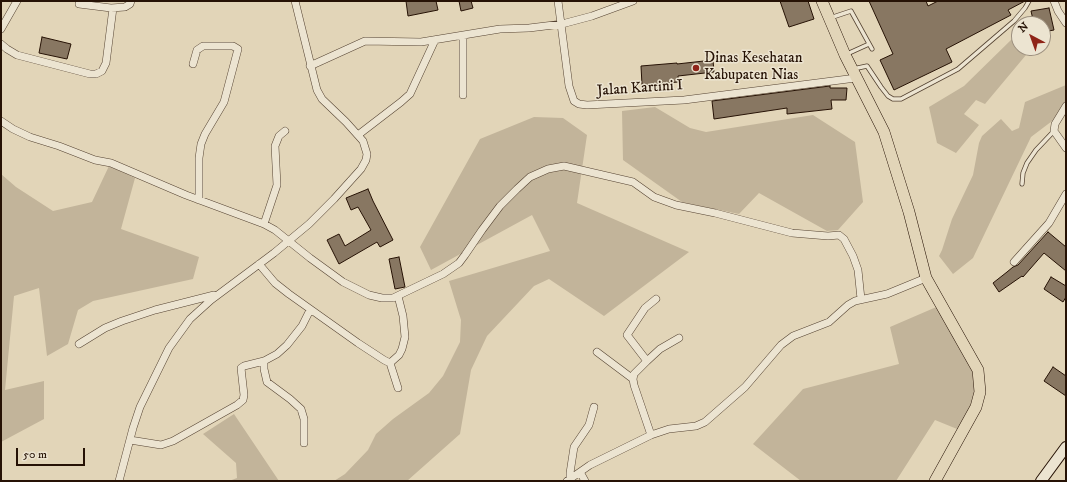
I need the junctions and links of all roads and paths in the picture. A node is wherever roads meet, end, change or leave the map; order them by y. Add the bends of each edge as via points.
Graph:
1 (17, 1) edge
2 (131, 1) edge
3 (295, 1) edge
4 (558, 1) edge
5 (633, 1) edge
6 (822, 1) edge
7 (1029, 1) edge
8 (1054, 1) edge
9 (79, 4) dead end
10 (112, 8) junction
11 (829, 18) junction
12 (1066, 23) edge
13 (562, 24) junction
14 (2, 26) edge
15 (463, 36) junction
16 (435, 40) junction
17 (1, 44) edge
18 (869, 44) junction
19 (872, 49) dead end
20 (845, 55) junction
21 (193, 64) dead end
22 (310, 66) junction
23 (854, 73) junction
24 (463, 95) dead end
25 (1066, 106) edge
26 (1, 121) edge
27 (285, 130) dead end
28 (1054, 131) junction
29 (358, 135) junction
30 (1066, 148) edge
31 (1022, 184) dead end
32 (1066, 194) edge
33 (199, 200) junction
34 (264, 224) junction
35 (289, 241) junction
36 (1014, 262) dead end
37 (259, 264) junction
38 (926, 278) junction
39 (218, 294) junction
40 (398, 296) junction
41 (656, 299) dead end
42 (862, 299) junction
43 (310, 310) junction
44 (679, 338) dead end
45 (79, 344) dead end
46 (597, 352) dead end
47 (647, 360) junction
48 (264, 361) junction
49 (390, 363) junction
50 (633, 379) junction
51 (398, 388) dead end
52 (594, 408) dead end
53 (651, 435) junction
54 (130, 440) junction
55 (304, 443) dead end
56 (1066, 447) edge
57 (580, 472) junction
58 (569, 480) edge
59 (119, 481) edge
60 (585, 481) edge
61 (935, 481) edge
62 (1040, 481) edge

1 - 14 street
2 - 10 street via 125,7
3 - 22 street
4 - 13 street, Jalan Kartini I
5 - 13 street
6 - 11 main road
7 - 23 lane via 1014,21 958,69 901,99 888,96 867,66
8 - 12 street
9 - 10 street
10 - 17 street via 106,62 102,71 96,74 17,55
11 - 18 lane via 851,11
11 - 20 main road
13 - 15 street via 500,29
13 - 23 street, Jalan Kartini I via 569,86 574,101 579,104 684,100
15 - 16 street
15 - 24 street
16 - 22 street via 365,41
16 - 29 street via 410,94
18 - 19 lane
18 - 20 lane
20 - 23 main road
21 - 33 street via 197,50 203,46 233,46 238,49 224,102 201,144
22 - 29 street via 322,99
23 - 38 main road via 884,132
25 - 28 street via 1055,124
26 - 33 street via 30,137 95,160 111,163
27 - 34 street via 275,146 277,185
28 - 30 street
28 - 31 lane via 1027,163
29 - 35 street via 367,154 361,170
32 - 36 street via 1051,221
33 - 34 street
34 - 35 street
35 - 37 street
35 - 40 street via 343,282 369,295 382,298
37 - 39 street
37 - 43 street via 275,283
38 - 42 street via 887,294
38 - 61 main road via 978,370 980,380 976,407
39 - 45 street via 122,321
39 - 54 street via 190,319 169,348 140,407
40 - 42 street via 443,274 459,263 500,206 530,177 548,169 564,166 633,182 654,197 676,205 792,233 839,235 853,256 858,270
40 - 49 street via 403,316 404,337 399,355
41 - 47 street via 645,308 626,335
42 - 53 street via 848,305 829,322 793,336 781,345 745,387 706,422
43 - 48 street via 302,326 287,345
43 - 49 street
44 - 47 street
46 - 50 street
47 - 50 street via 634,374
48 - 54 street via 241,368 244,395 237,406 161,445
48 - 55 street via 266,382 301,409 304,419
49 - 51 street
50 - 53 street
52 - 58 street via 589,425 574,447
53 - 57 street
54 - 59 street
56 - 62 street
57 - 58 street
57 - 60 street

